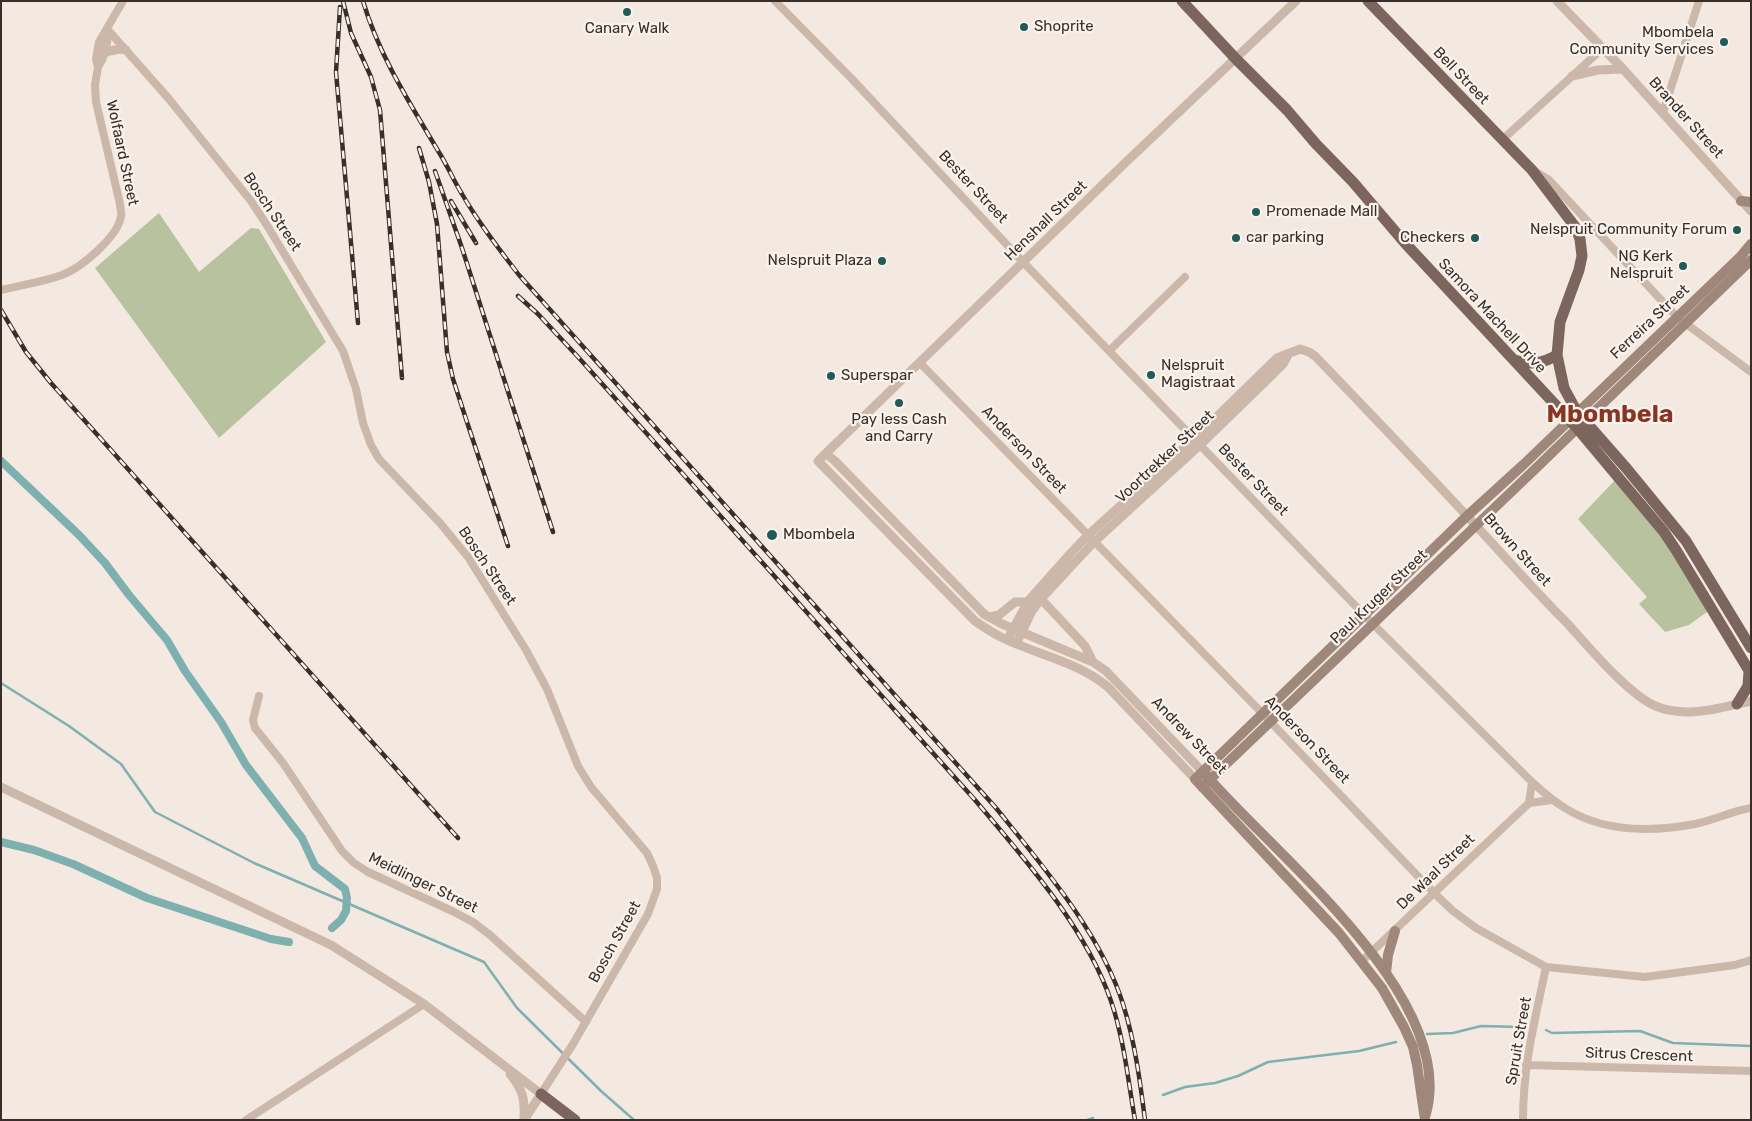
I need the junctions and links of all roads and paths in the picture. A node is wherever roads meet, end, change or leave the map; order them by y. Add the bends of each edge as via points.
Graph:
1 (123, 1) edge
2 (775, 1) edge
3 (1182, 1) edge
4 (1296, 1) edge
5 (1368, 1) edge
6 (1699, 1) edge
7 (1558, 2) edge
8 (108, 30) junction
9 (1603, 48) junction
10 (126, 50) junction
11 (105, 52) junction
12 (1236, 59) junction
13 (98, 67) junction
14 (1623, 69) junction
15 (1572, 76) junction
16 (1663, 112) junction
17 (1502, 140) junction
18 (1532, 170) junction
19 (1746, 201) edge
20 (1751, 211) edge
21 (1751, 244) edge
22 (1751, 260) edge
23 (1024, 263) junction
24 (1185, 277) dead end
25 (1, 290) edge
26 (1680, 321) junction
27 (1109, 351) junction
28 (1289, 353) joint
29 (1557, 355) junction
30 (1512, 359) junction
31 (920, 363) junction
32 (1751, 372) edge
33 (1577, 420) junction
34 (1197, 442) junction
35 (826, 454) junction
36 (818, 461) joint
37 (1467, 516) junction
38 (1476, 526) junction
39 (1091, 538) junction
40 (1041, 600) junction
41 (1028, 602) junction
42 (1365, 615) junction
43 (989, 617) junction
44 (1373, 624) junction
45 (1013, 628) junction
46 (1022, 631) junction
47 (1007, 640) junction
48 (1016, 644) junction
49 (1751, 648) edge
50 (1093, 662) junction
51 (1750, 673) edge
52 (259, 696) dead end
53 (1745, 704) edge
54 (1262, 713) junction
55 (1271, 722) junction
56 (1198, 775) junction
57 (1532, 782) junction
58 (1206, 784) junction
59 (1, 787) edge
60 (1552, 800) junction
61 (1529, 803) junction
62 (1751, 808) edge
63 (1434, 893) junction
64 (1395, 931) junction
65 (1372, 953) junction
66 (1751, 960) edge
67 (1362, 961) junction
68 (1546, 967) junction
69 (1386, 972) junction
70 (424, 1004) junction
71 (586, 1022) junction
72 (500, 1062) junction
73 (1526, 1066) junction
74 (1751, 1071) edge
75 (541, 1094) junction
76 (1425, 1119) edge
77 (246, 1120) edge
78 (524, 1120) edge
79 (575, 1120) edge
80 (1523, 1120) edge

1 - 8 street, Wolfaard Street
2 - 23 street, Bester Street
3 - 12 main road, Samora Machell Drive
4 - 12 street, Henshall Street
5 - 17 main road, Bell Street
6 - 16 street
7 - 9 street, Brander Street
8 - 10 street, Bosch Street
8 - 11 street, Wolfaard Street
8 - 13 street, Wolfaard Street via 99,42
9 - 14 street, Brander Street
9 - 15 street
10 - 11 street
10 - 71 street, Bosch Street via 169,99 264,221 343,351 371,445 468,557 548,689 578,766 590,787 647,854 653,866 657,889 648,914
11 - 13 street, Wolfaard Street
12 - 23 street, Henshall Street
12 - 30 main road, Samora Machell Drive via 1287,110
13 - 25 street, Wolfaard Street via 96,102 120,204 119,221 105,242 75,269
14 - 15 street
14 - 16 street, Brander Street
15 - 17 street
16 - 19 street, Brander Street
17 - 18 main road, Bell Street
18 - 26 street, Bell Street via 1549,180
18 - 29 main road, Bell Street via 1576,228 1580,239 1582,256 1560,322
19 - 20 street, Brander Street
21 - 26 main road, Ferreira Street
22 - 26 main road, Ferreira Street
23 - 27 street, Bester Street
23 - 31 street, Henshall Street
24 - 27 street
26 - 32 street, Bell Street
26 - 33 main road, Ferreira Street
27 - 34 street, Bester Street
28 - 34 street, Voortrekker Street via 1276,358
28 - 37 street, Brown Street via 1304,350 1315,356
29 - 30 main road via 1536,364
29 - 33 main road, Bell Street via 1564,388
30 - 33 main road, Samora Machell Drive
31 - 35 street, Henshall Street
31 - 39 street, Anderson Street
33 - 37 main road, Paul Kruger Street
33 - 38 main road, Paul Kruger Street
33 - 49 main road, Samora Machell Drive via 1627,469 1686,541
33 - 51 main road, Samora Machell Drive via 1670,541
34 - 39 street, Voortrekker Street
34 - 42 street, Bester Street
35 - 36 street, Henshall Street
35 - 43 street, Andrew Street
36 - 47 street, Andrew Street via 975,621
37 - 38 street, Brown Street
37 - 42 main road, Paul Kruger Street
38 - 44 main road, Paul Kruger Street
38 - 53 street, Brown Street via 1598,656 1647,702 1658,708 1683,712
39 - 40 street, Voortrekker Street
39 - 41 street, Voortrekker Street
39 - 54 street, Anderson Street
40 - 46 street, Voortrekker Street
40 - 50 street via 1084,646
41 - 43 street via 1013,603 999,615
41 - 45 street, Voortrekker Street
42 - 44 street, Bester Street
42 - 54 main road, Paul Kruger Street
43 - 45 street, Andrew Street
44 - 55 main road, Paul Kruger Street
44 - 57 street, Bester Street
45 - 46 street, Andrew Street
45 - 47 street, Voortrekker Street
46 - 48 street, Voortrekker Street
46 - 50 street, Andrew Street
47 - 48 street, Andrew Street
48 - 56 street, Andrew Street via 1084,670 1096,678
50 - 56 street, Andrew Street via 1106,671
51 - 53 main road
52 - 71 street, Meidlinger Street via 252,720 255,728 354,864 473,922
54 - 55 street, Anderson Street
54 - 56 main road, Paul Kruger Street
55 - 58 main road, Paul Kruger Street
55 - 63 street, Anderson Street
56 - 58 main road, Andrew Street
57 - 60 street, Bester Street
57 - 61 street
58 - 65 main road, Andrew Street via 1294,865
58 - 67 main road, Andrew Street
59 - 70 street via 331,945
60 - 61 street
60 - 62 street, Bester Street via 1567,810 1607,826 1632,829 1697,824
61 - 63 street, De Waal Street
63 - 64 street, De Waal Street
63 - 68 street, Anderson Street via 1476,928
64 - 65 street, De Waal Street
64 - 69 main road
65 - 67 street, De Waal Street
65 - 69 main road, Andrew Street
66 - 68 street, Anderson Street via 1645,977
67 - 76 main road, Andrew Street via 1394,1007 1410,1040
68 - 73 street, Spruit Street
69 - 76 main road, Andrew Street via 1422,1043 1430,1091
70 - 72 street
70 - 77 street
71 - 75 street, Bosch Street
72 - 75 street
72 - 78 street via 522,1093
73 - 74 street, Sitrus Crescent
73 - 80 street, Spruit Street
75 - 78 street, Bosch Street
75 - 79 main road

